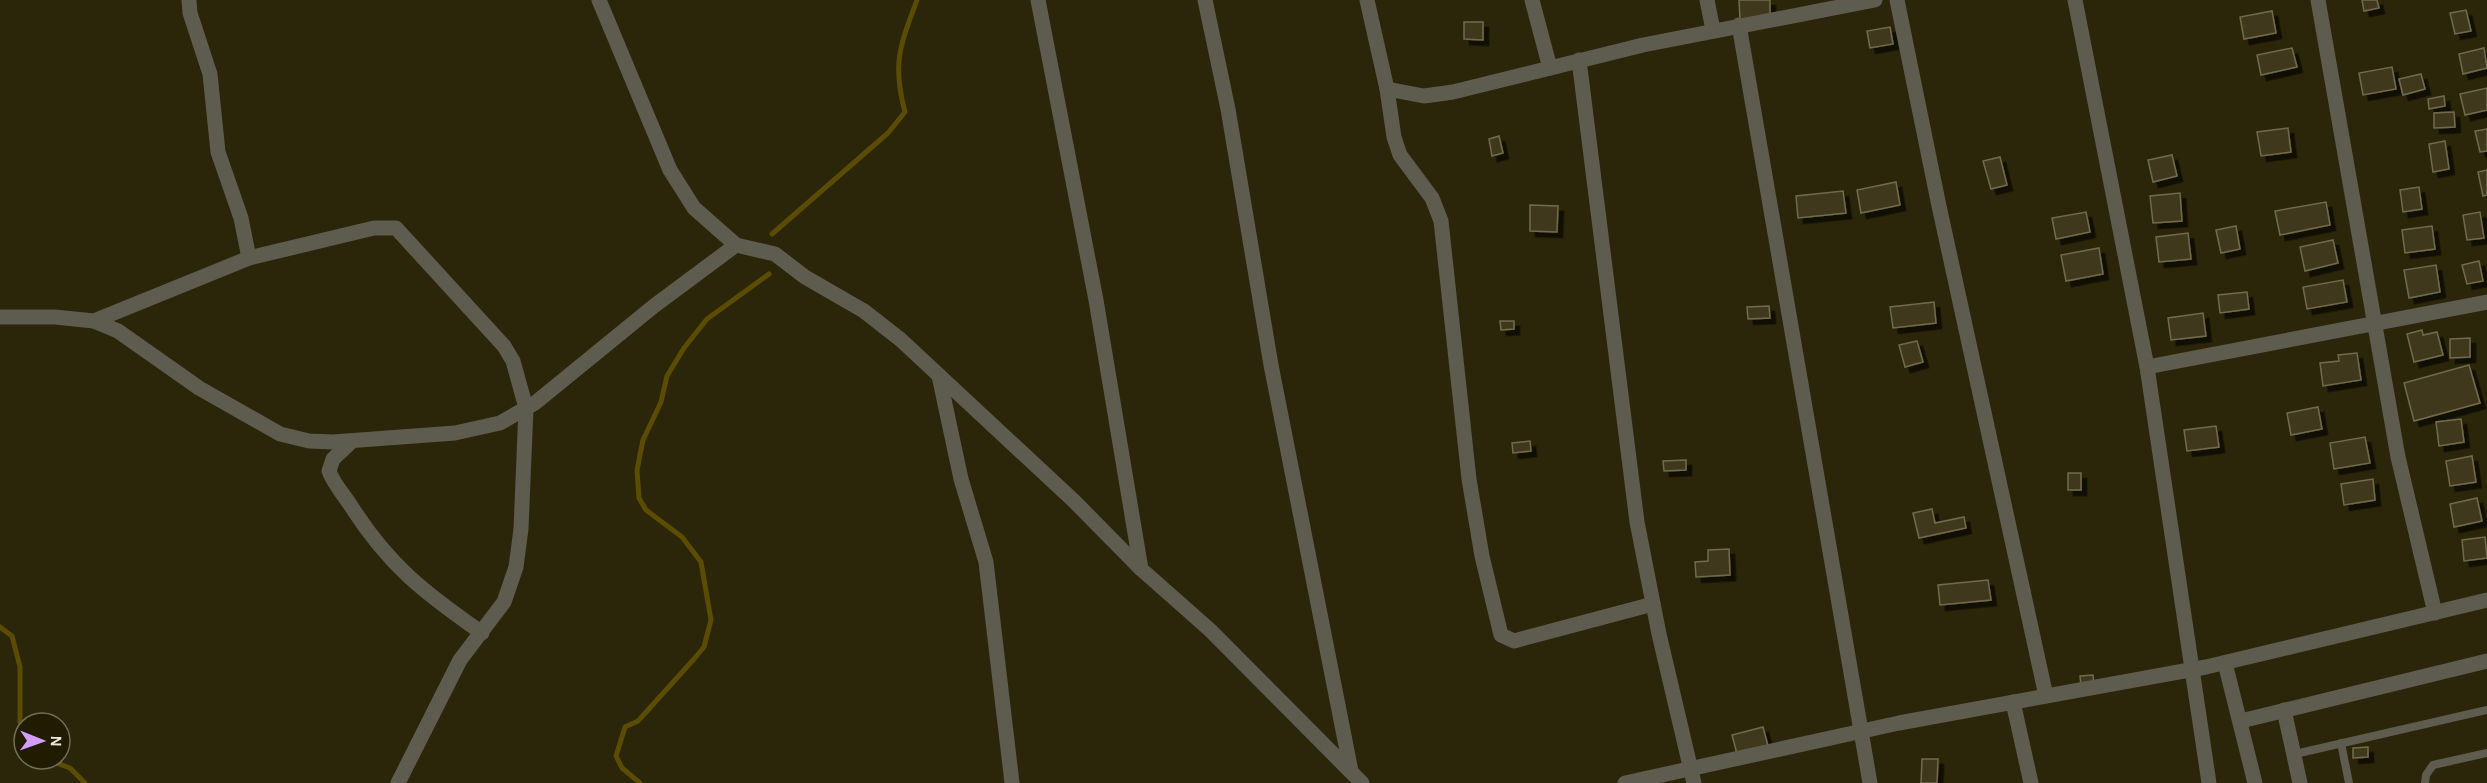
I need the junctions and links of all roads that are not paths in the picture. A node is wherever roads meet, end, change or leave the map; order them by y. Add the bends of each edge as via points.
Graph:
1 (189, 0) edge
2 (599, 0) edge
3 (1038, 0) edge
4 (1205, 0) edge
5 (1367, 0) edge
6 (1532, 0) edge
7 (1707, 0) edge
8 (1875, 0) edge
9 (1897, 0) edge
10 (2075, 0) edge
11 (2318, 0) edge
12 (1740, 25) junction
13 (1713, 30) junction
14 (1579, 60) junction
15 (1550, 68) junction
16 (1387, 89) junction
17 (736, 245) junction
18 (249, 258) junction
19 (2487, 302) edge
20 (0, 317) edge
21 (94, 321) junction
22 (2373, 323) junction
23 (2147, 367) junction
24 (939, 376) junction
25 (526, 408) junction
26 (352, 441) junction
27 (1141, 569) junction
28 (2487, 600) edge
29 (1653, 604) junction
30 (2434, 613) junction
31 (482, 633) junction
32 (2487, 661) edge
33 (2225, 663) junction
34 (2191, 670) junction
35 (2046, 696) junction
36 (2013, 702) junction
37 (2284, 710) junction
38 (2487, 710) edge
39 (2241, 721) junction
40 (1861, 730) junction
41 (2341, 743) junction
42 (2487, 753) edge
43 (2295, 754) junction
44 (1691, 767) junction
45 (1351, 771) junction
46 (398, 783) edge
47 (1012, 783) edge
48 (1362, 783) edge
49 (1625, 783) edge
50 (1694, 783) edge
51 (1870, 783) edge
52 (2031, 783) edge
53 (2210, 783) edge
54 (2255, 783) edge
55 (2300, 783) edge
56 (2349, 783) edge
57 (2425, 783) edge

1 - 18 street via 210,74 218,152
2 - 17 street via 670,170 694,208
3 - 27 street via 1096,300
4 - 45 street
5 - 16 street
6 - 15 street
7 - 13 street
8 - 12 street
9 - 35 street
10 - 23 street
11 - 22 street
12 - 13 street
12 - 40 street
13 - 14 street
14 - 15 street
14 - 29 street via 1637,522
15 - 16 street via 1440,94 1407,95
16 - 29 street via 1400,155 1432,198 1441,221 1469,479 1501,635 1514,640
17 - 24 street via 775,254 805,277 864,311
17 - 25 street
18 - 21 street
18 - 25 street via 374,228 396,228 509,353
19 - 22 street
20 - 21 street
21 - 26 street via 118,331 199,388 280,434 309,441
22 - 23 street
22 - 30 street via 2404,488
23 - 34 street
24 - 27 street
24 - 47 street via 961,479 986,562
25 - 26 street via 500,423 454,433
25 - 31 street via 516,567 504,602
26 - 31 street via 333,459 329,471 371,537 412,581
27 - 45 street via 1210,630
28 - 30 street
29 - 44 street
30 - 33 street
31 - 46 street via 460,660
32 - 37 street
33 - 34 street
33 - 39 street
34 - 35 street
34 - 53 street
35 - 36 street
36 - 40 street
36 - 52 street
37 - 39 street
37 - 43 street
38 - 41 lane
39 - 54 street
40 - 44 street
40 - 51 street
41 - 43 lane
41 - 56 lane
42 - 57 lane via 2433,765
43 - 55 street
44 - 49 street
44 - 50 street
45 - 48 street

